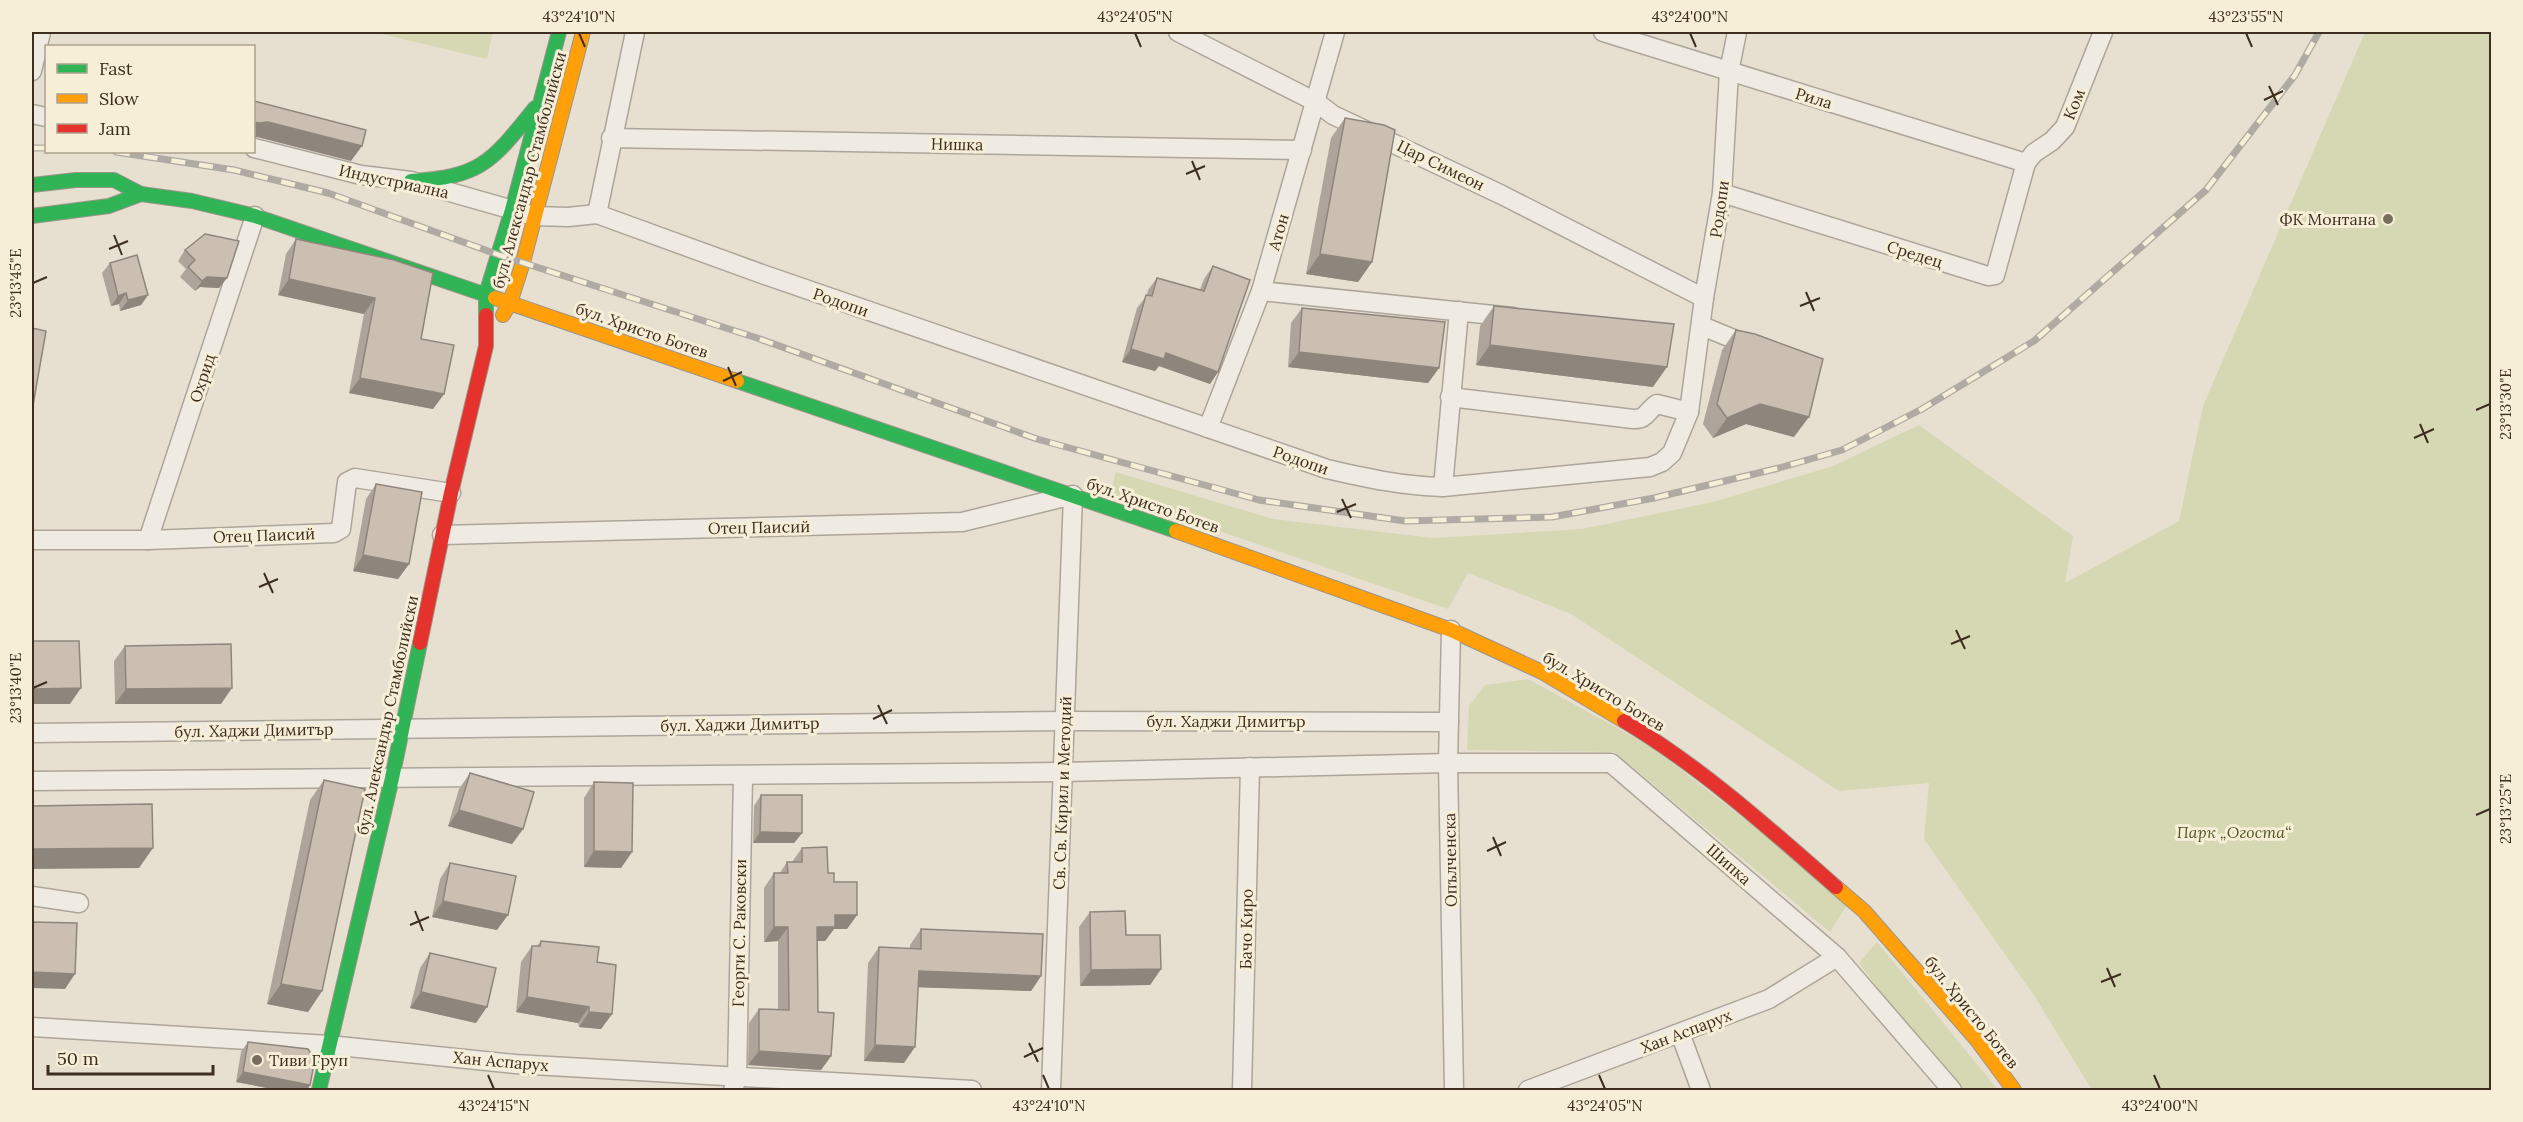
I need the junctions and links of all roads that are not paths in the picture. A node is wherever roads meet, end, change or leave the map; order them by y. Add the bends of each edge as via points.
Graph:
1 (41, 32) edge
2 (559, 32) edge
3 (583, 32) edge
4 (635, 32) edge
5 (1178, 32) edge
6 (1335, 32) edge
7 (1603, 32) edge
8 (1737, 32) edge
9 (2103, 32) edge
10 (32, 71) edge
11 (1730, 72) junction
12 (542, 99) junction
13 (1316, 102) junction
14 (611, 138) junction
15 (255, 148) edge
16 (1302, 150) junction
17 (2026, 163) junction
18 (411, 181) junction
19 (32, 185) edge
20 (1722, 193) junction
21 (141, 194) junction
22 (512, 210) junction
23 (597, 214) junction
24 (32, 216) edge
25 (255, 216) junction
26 (534, 216) junction
27 (1262, 291) junction
28 (486, 294) junction
29 (1704, 298) junction
30 (510, 303) junction
31 (1459, 311) junction
32 (1529, 319) edge
33 (1702, 326) junction
34 (486, 346) junction
35 (1770, 354) edge
36 (1450, 396) junction
37 (1689, 412) junction
38 (1208, 428) junction
39 (1443, 487) junction
40 (451, 494) junction
41 (1073, 495) junction
42 (442, 535) junction
43 (32, 540) edge
44 (148, 540) junction
45 (1451, 630) junction
46 (1064, 721) junction
47 (1449, 722) junction
48 (402, 728) junction
49 (32, 733) edge
50 (1448, 763) junction
51 (1250, 767) junction
52 (1062, 772) junction
53 (743, 776) junction
54 (392, 777) junction
55 (32, 781) edge
56 (32, 896) edge
57 (79, 903) dead end
58 (1837, 957) junction
59 (32, 1027) edge
60 (1680, 1033) junction
61 (329, 1045) junction
62 (735, 1084) edge
63 (320, 1090) edge
64 (972, 1090) edge
65 (1051, 1090) edge
66 (1242, 1090) edge
67 (1454, 1090) edge
68 (1528, 1090) edge
69 (1701, 1090) edge
70 (1952, 1090) edge
71 (2014, 1090) edge

1 - 10 street
2 - 12 main road, бул. Александър Стамболийски
3 - 26 main road, бул. Александър Стамболийски
4 - 14 street
5 - 13 street, Цар Симеон
6 - 13 street, Атон
7 - 11 street, Рила
8 - 11 street, Родопи
9 - 17 street, Ком via 2065,127
11 - 17 street, Рила
11 - 20 street, Родопи
12 - 18 main road via 508,142 481,167 452,178
12 - 22 main road, бул. Александър Стамболийски
13 - 16 street, Атон
13 - 29 street, Цар Симеон via 1333,115 1502,195
14 - 16 street, Нишка
14 - 23 street
15 - 18 street, Индустриална via 361,175
16 - 27 street, Атон
17 - 20 street, Средец via 1998,272 1992,277
18 - 22 street, Индустриална
19 - 21 main road, бул. Христо Ботев via 114,180
20 - 29 street, Родопи
21 - 24 main road, бул. Христо Ботев via 109,206
21 - 25 main road, бул. Христо Ботев
22 - 26 street, Индустриална
22 - 28 main road, бул. Александър Стамболийски
23 - 26 street, Родопи
23 - 38 street, Родопи
25 - 28 main road, бул. Христо Ботев
25 - 44 street, Охрид
26 - 30 main road, бул. Александър Стамболийски
27 - 31 street
27 - 38 street, Атон
28 - 30 main road, бул. Христо Ботев
28 - 34 main road, бул. Александър Стамболийски
29 - 33 street, Родопи
30 - 34 main road, бул. Александър Стамболийски
30 - 41 main road, бул. Христо Ботев
31 - 32 street
31 - 36 street
33 - 35 street
33 - 37 street, Родопи
34 - 40 main road, бул. Александър Стамболийски
36 - 37 street via 1640,420 1656,404
36 - 39 street
37 - 39 street, Родопи via 1672,453 1650,467
38 - 39 street, Родопи via 1326,469 1379,482
40 - 42 main road, бул. Александър Стамболийски
40 - 44 street, Отец Паисий via 355,477 347,482 338,532
41 - 42 street, Отец Паисий via 962,522
41 - 45 main road, бул. Христо Ботев
41 - 46 street, Св. Св. Кирил и Методий
42 - 48 main road, бул. Александър Стамболийски
43 - 44 street, Отец Паисий
45 - 47 street, Опълченска
45 - 71 main road, бул. Христо Ботев via 1542,672 1656,740 1755,816 1864,911 1977,1040
46 - 47 street, бул. Хаджи Димитър
46 - 48 street, бул. Хаджи Димитър
46 - 52 street, Св. Св. Кирил и Методий
47 - 50 street, Опълченска
48 - 49 street, бул. Хаджи Димитър
48 - 54 main road, бул. Александър Стамболийски
50 - 51 street
50 - 58 street, Шипка via 1611,763
50 - 67 street, Опълченска
51 - 52 street
51 - 66 street, Бачо Киро
52 - 53 street
52 - 65 street, Св. Св. Кирил и Методий
53 - 54 street
53 - 62 street, Георги С. Раковски
54 - 55 street
54 - 61 main road, бул. Александър Стамболийски
56 - 57 street
58 - 60 street, Хан Аспарух via 1769,999
58 - 70 street, Шипка
59 - 61 street, Хан Аспарух
60 - 68 street, Хан Аспарух
60 - 69 street
61 - 62 street, Хан Аспарух
61 - 63 main road, бул. Александър Стамболийски
62 - 64 street, Хан Аспарух

